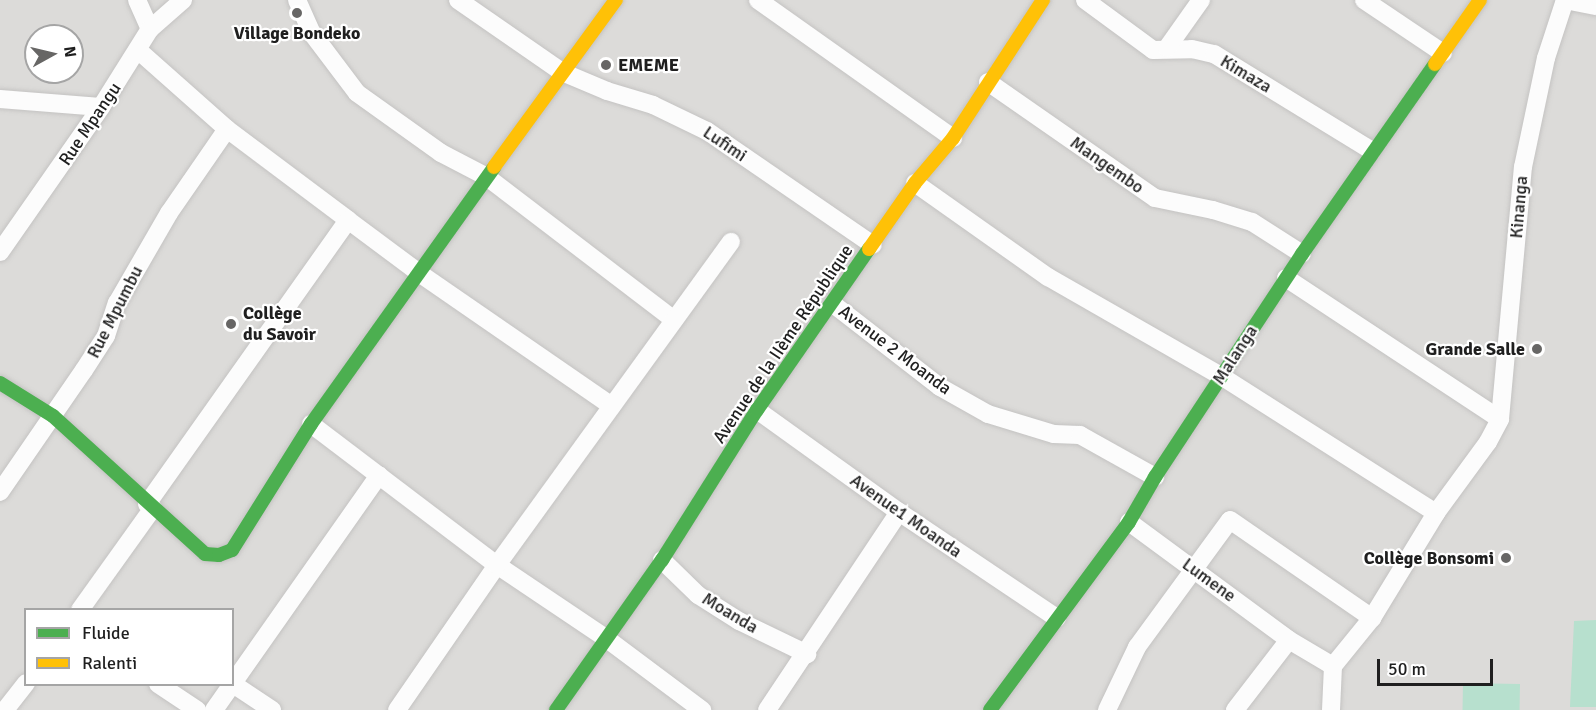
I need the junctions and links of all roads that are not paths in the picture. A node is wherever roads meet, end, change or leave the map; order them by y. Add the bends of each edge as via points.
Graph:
1 (137, 0) edge
2 (183, 0) edge
3 (297, 0) edge
4 (458, 0) edge
5 (616, 0) edge
6 (758, 0) edge
7 (1085, 0) edge
8 (1201, 0) edge
9 (1364, 0) edge
10 (1480, 0) edge
11 (1565, 0) edge
12 (1034, 3) edge
13 (1592, 3) edge
14 (150, 29) junction
15 (1167, 48) junction
16 (139, 51) junction
17 (1443, 53) junction
18 (562, 72) junction
19 (988, 82) junction
20 (0, 99) edge
21 (101, 107) junction
22 (228, 129) junction
23 (953, 138) junction
24 (1372, 151) junction
25 (487, 177) junction
26 (915, 183) junction
27 (348, 220) junction
28 (731, 242) dead end
29 (873, 245) junction
30 (0, 252) edge
31 (1302, 254) junction
32 (419, 273) junction
33 (1286, 278) junction
34 (833, 304) junction
35 (674, 320) junction
36 (1221, 376) junction
37 (0, 383) edge
38 (612, 406) junction
39 (757, 410) junction
40 (53, 416) junction
41 (1500, 419) junction
42 (311, 424) junction
43 (379, 475) junction
44 (1155, 477) junction
45 (0, 492) edge
46 (150, 506) junction
47 (899, 512) junction
48 (1436, 513) junction
49 (1129, 522) junction
50 (662, 560) junction
51 (497, 565) junction
52 (1195, 570) junction
53 (81, 608) edge
54 (1058, 618) junction
55 (1372, 618) junction
56 (607, 639) junction
57 (1289, 640) junction
58 (807, 654) junction
59 (1333, 666) junction
60 (234, 683) edge
61 (234, 685) edge
62 (24, 686) edge
63 (161, 686) edge
64 (232, 686) edge
65 (696, 709) edge
66 (5, 710) edge
67 (197, 710) edge
68 (214, 710) edge
69 (272, 710) edge
70 (397, 710) edge
71 (556, 710) edge
72 (767, 710) edge
73 (990, 710) edge
74 (1107, 710) edge
75 (1235, 710) edge
76 (1331, 710) edge

1 - 14 street
2 - 14 street, Rue Mpangu
3 - 25 street via 311,32 357,93 441,153
4 - 18 street, Lufimi
5 - 18 street
6 - 23 street
7 - 15 street, Kimaza via 1154,50
8 - 15 street
9 - 17 street
10 - 17 street, Malanga
11 - 13 street
11 - 41 street, Kinanga via 1546,58 1523,167
12 - 19 street, Avenue de la IIème République
14 - 16 street, Rue Mpangu
15 - 24 street, Kimaza via 1214,54
16 - 21 street, Rue Mpangu
16 - 22 street
17 - 24 street, Malanga
18 - 25 street
18 - 29 street, Lufimi via 682,117
19 - 23 street, Avenue de la IIème République
19 - 31 street, Mangembo via 1155,198 1252,222
20 - 21 street
21 - 30 street, Rue Mpangu
22 - 27 street
22 - 40 street, Rue Mpumbu via 169,213 117,303 106,336
23 - 26 street, Avenue de la IIème République
24 - 31 street, Malanga
25 - 32 street
25 - 35 street
26 - 29 street, Avenue de la IIème République
26 - 36 street via 1048,277
27 - 32 street
27 - 46 street
28 - 35 street
29 - 34 street, Avenue de la IIème République
31 - 33 street, Malanga
32 - 38 street
32 - 42 street
33 - 36 street, Malanga
33 - 41 street
34 - 39 street, Avenue de la IIème République
34 - 44 street, Avenue 2 Moanda via 940,387 988,414 1054,434 1080,435
35 - 38 street
36 - 44 street, Malanga
36 - 48 street
37 - 40 street
38 - 51 street
39 - 47 street, Avenue1 Moanda
39 - 50 street, Avenue de la IIème République
40 - 45 street, Rue Mpumbu
40 - 46 street
41 - 48 street, Kinanga via 1488,442
42 - 43 street
42 - 46 street via 232,550 219,555 205,554
43 - 51 street
43 - 60 street
44 - 49 street, Malanga
46 - 53 street
47 - 54 street, Avenue1 Moanda
47 - 58 street
48 - 55 street, Kinanga
49 - 52 street, Lumene
49 - 54 street, Malanga
50 - 56 street, Avenue de la IIème République
50 - 58 street, Moanda via 699,595 739,621
51 - 56 street
51 - 70 street
52 - 55 street via 1229,520 1234,520
52 - 57 street, Lumene
52 - 74 street via 1137,647
54 - 73 street, Malanga
55 - 59 street, Kinanga
56 - 65 street
56 - 71 street, Avenue de la IIème République
57 - 59 street, Lumene
57 - 75 street
58 - 72 street
59 - 76 street
61 - 69 street
62 - 66 street
63 - 67 street
64 - 68 street

